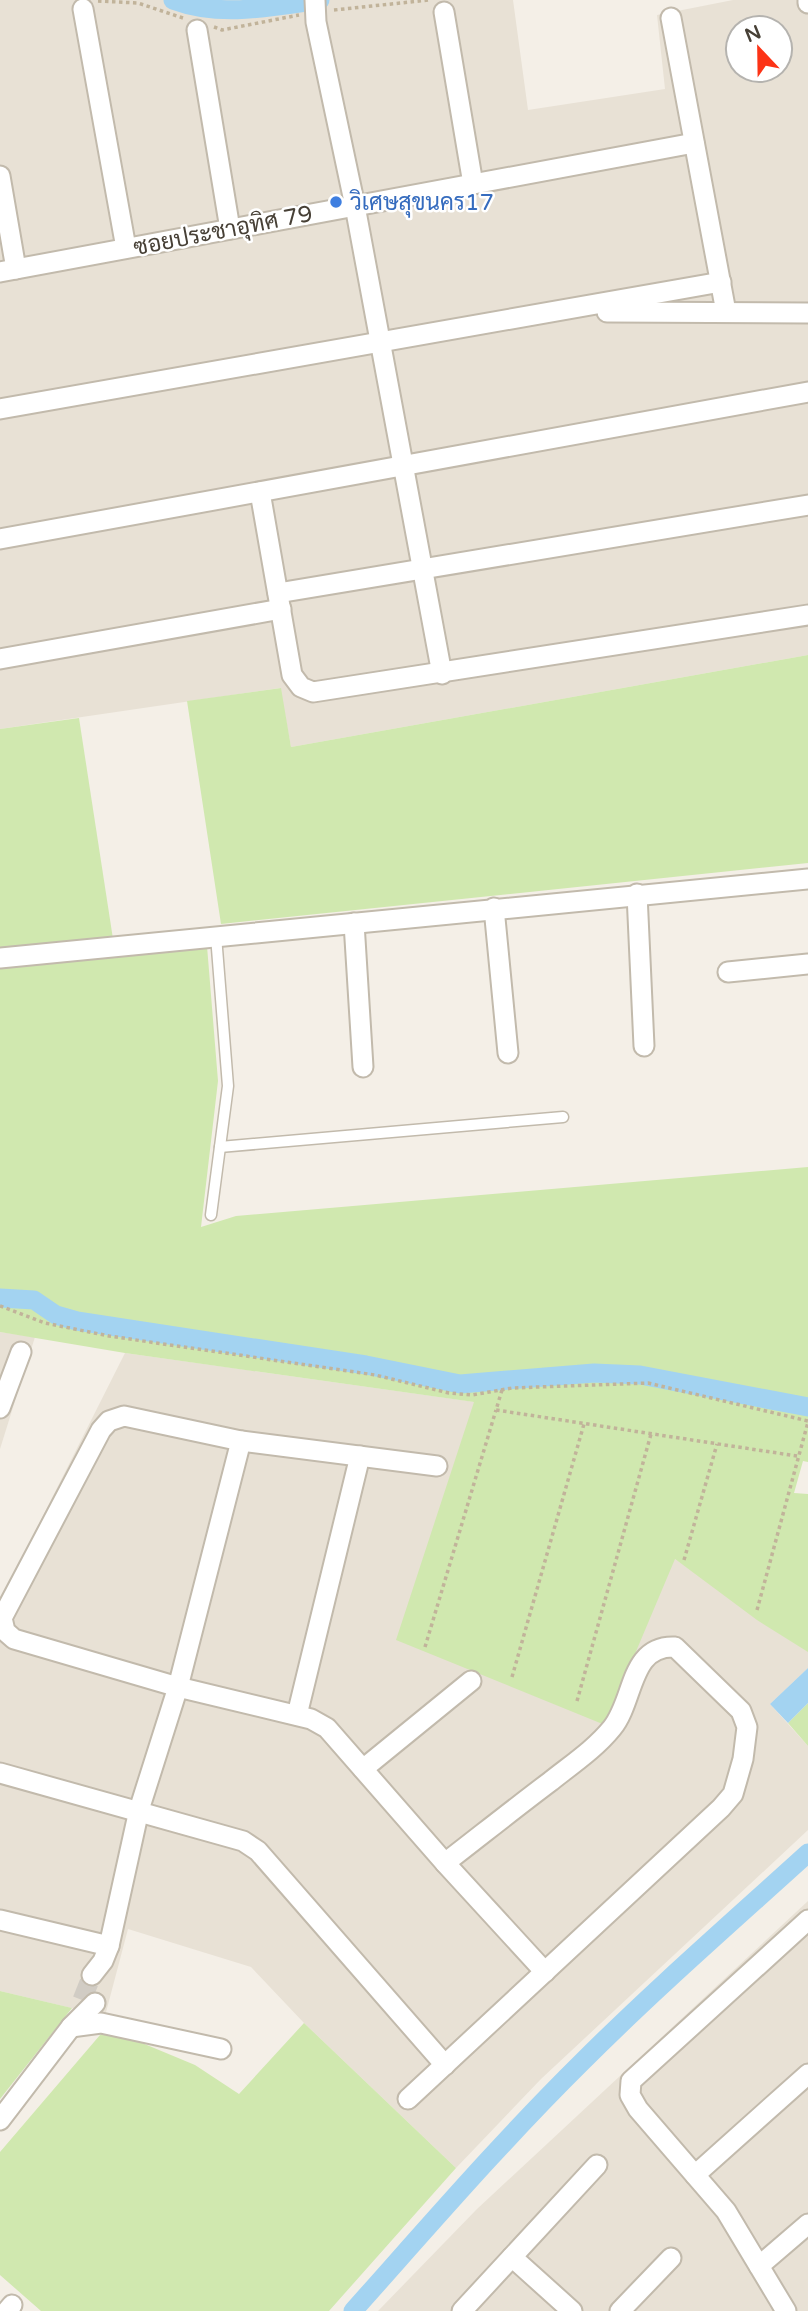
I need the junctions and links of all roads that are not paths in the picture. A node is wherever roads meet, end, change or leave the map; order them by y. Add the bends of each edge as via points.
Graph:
1 (436, 6) edge
2 (83, 9) dead end
3 (315, 11) edge
4 (671, 19) dead end
5 (197, 30) dead end
6 (694, 143) junction
7 (0, 176) edge
8 (473, 184) junction
9 (355, 206) junction
10 (230, 229) junction
11 (126, 248) junction
12 (8, 270) edge
13 (721, 282) junction
14 (557, 311) junction
15 (726, 312) junction
16 (808, 313) edge
17 (381, 342) junction
18 (808, 392) edge
19 (0, 410) edge
20 (404, 466) junction
21 (260, 492) junction
22 (808, 505) edge
23 (0, 539) edge
24 (423, 569) junction
25 (280, 601) junction
26 (808, 615) edge
27 (0, 659) edge
28 (442, 674) junction
29 (808, 879) edge
30 (637, 894) junction
31 (494, 908) junction
32 (354, 923) junction
33 (216, 936) junction
34 (0, 958) edge
35 (808, 964) edge
36 (728, 972) dead end
37 (644, 1046) dead end
38 (508, 1053) dead end
39 (363, 1067) dead end
40 (563, 1117) dead end
41 (220, 1147) junction
42 (211, 1214) dead end
43 (21, 1352) dead end
44 (0, 1408) edge
45 (241, 1441) junction
46 (360, 1456) junction
47 (437, 1466) dead end
48 (471, 1681) dead end
49 (178, 1687) junction
50 (298, 1716) junction
51 (363, 1769) junction
52 (0, 1773) edge
53 (139, 1810) junction
54 (445, 1863) junction
55 (0, 1920) edge
56 (808, 1920) edge
57 (545, 1972) junction
58 (88, 2001) tunnel mouth
59 (71, 2027) junction
60 (221, 2049) dead end
61 (445, 2065) junction
62 (808, 2074) edge
63 (408, 2099) dead end
64 (0, 2120) edge
65 (597, 2165) dead end
66 (695, 2175) junction
67 (808, 2224) edge
68 (512, 2257) junction
69 (671, 2258) dead end
70 (759, 2266) junction
71 (462, 2311) edge
72 (572, 2311) edge
73 (620, 2311) edge
74 (786, 2311) edge

1 - 8 street
2 - 11 street
3 - 9 street
4 - 6 street
5 - 10 street
6 - 8 street, ซอยประชาอุทิศ 79
6 - 13 street
7 - 12 street
8 - 9 street, ซอยประชาอุทิศ 79
9 - 10 street, ซอยประชาอุทิศ 79
9 - 17 street
10 - 11 street, ซอยประชาอุทิศ 79
11 - 12 street, ซอยประชาอุทิศ 79
13 - 14 street
13 - 15 street
14 - 15 street
14 - 17 street
15 - 16 street
17 - 19 street
17 - 20 street
18 - 20 street
20 - 21 street
20 - 24 street
21 - 23 street
21 - 25 street
22 - 24 street
24 - 25 street
24 - 28 street
25 - 27 street
25 - 28 street via 292,675 301,687 313,692
26 - 28 street
29 - 30 street
30 - 31 street
30 - 37 street
31 - 32 street
31 - 38 street
32 - 33 street
32 - 39 street
33 - 34 street
33 - 41 lane via 228,1086
35 - 36 street
40 - 41 lane
41 - 42 lane
43 - 44 street
45 - 46 street
45 - 49 street
45 - 49 street via 124,1416 109,1421 2,1618 5,1631 14,1639
46 - 47 street
46 - 50 street
48 - 51 street
49 - 50 street
49 - 53 street
50 - 51 street via 327,1728
51 - 54 street
52 - 53 street
53 - 55 street via 102,1965
53 - 61 street via 243,1841 258,1851
54 - 57 street
54 - 57 street via 612,1729 645,1655 659,1646 674,1647 740,1711 747,1727 733,1794
56 - 66 street via 631,2081 630,2095 638,2109
57 - 61 street
58 - 59 street
59 - 60 street via 101,2023
59 - 64 street
61 - 63 street
62 - 66 street
65 - 68 street
66 - 70 street via 726,2211
67 - 70 street
68 - 71 street
68 - 72 street
69 - 73 street
70 - 74 street

